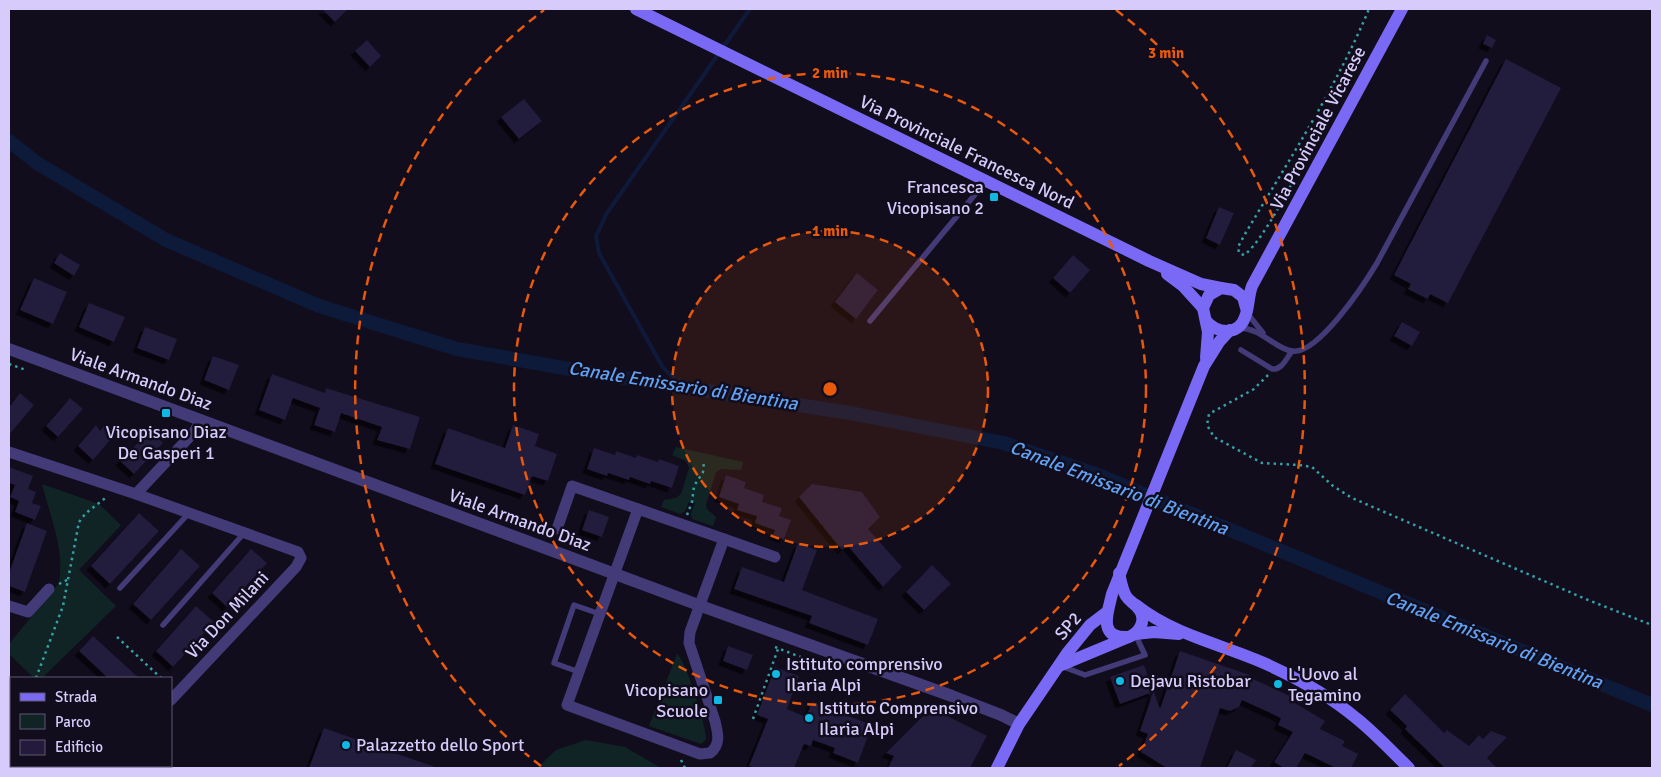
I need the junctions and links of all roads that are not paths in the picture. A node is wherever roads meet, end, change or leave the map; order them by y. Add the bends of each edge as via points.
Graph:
1 (636, 9) edge
2 (1402, 9) edge
3 (1486, 61) dead end
4 (986, 180) junction
5 (1149, 261) junction
6 (1265, 263) junction
7 (1226, 289) junction
8 (1203, 308) junction
9 (1246, 310) junction
10 (870, 321) dead end
11 (1206, 321) junction
12 (1233, 329) junction
13 (1270, 339) junction
14 (9, 348) edge
15 (1241, 350) dead end
16 (1292, 352) junction
17 (1204, 366) junction
18 (201, 420) junction
19 (9, 452) edge
20 (136, 494) junction
21 (638, 509) junction
22 (189, 512) junction
23 (557, 529) dead end
24 (245, 532) junction
25 (724, 539) junction
26 (775, 557) dead end
27 (1122, 567) junction
28 (614, 574) junction
29 (120, 588) dead end
30 (49, 589) dead end
31 (1133, 603) junction
32 (9, 606) edge
33 (700, 606) junction
34 (1108, 610) junction
35 (600, 614) junction
36 (163, 625) dead end
37 (1131, 636) junction
38 (1188, 636) junction
39 (1059, 666) junction
40 (579, 672) junction
41 (172, 699) edge
42 (1020, 724) junction
43 (997, 768) edge
44 (1409, 768) edge

1 - 4 main road, Via Provinciale Francesca Nord
2 - 6 main road, Via Provinciale Vicarese
3 - 16 lane via 1366,281 1312,345
4 - 5 main road, Via Provinciale Francesca Nord
4 - 10 lane
5 - 7 main road via 1201,284
5 - 8 main road via 1176,280
6 - 7 main road, Via Provinciale Vicarese via 1251,278
6 - 9 main road, Via Provinciale Vicarese via 1252,286
7 - 8 main road, Via Provinciale Vicarese via 1209,295
7 - 9 main road via 1243,297
8 - 11 main road, Via Provinciale Vicarese
9 - 12 main road, Via Provinciale Vicarese via 1242,323
9 - 13 lane
11 - 12 main road via 1221,331
11 - 17 main road, Via Provinciale Vicarese via 1208,342
12 - 13 lane via 1250,330
12 - 17 main road, Via Provinciale Vicarese via 1219,342
13 - 16 lane
14 - 18 street, Viale Armando Diaz
15 - 16 lane via 1272,370 1279,369
17 - 27 main road, Via Provinciale Vicarese
18 - 20 street via 194,432
18 - 28 street, Viale Armando Diaz
19 - 20 street
20 - 22 street
21 - 23 street via 572,486
21 - 25 street
21 - 28 street
22 - 24 street
22 - 29 lane
24 - 36 lane
24 - 41 street, Via Don Milani via 298,552 301,558
25 - 26 street
25 - 33 street
27 - 31 main road via 1123,589
27 - 34 main road, Via Provinciale Vicarese
28 - 33 street, Viale Armando Diaz
28 - 35 street
30 - 32 street via 28,612
31 - 34 main road via 1119,601
31 - 37 main road via 1142,613 1142,622
31 - 38 main road via 1153,618
33 - 40 street via 689,643 716,722 716,746 710,753 700,754 567,705
33 - 42 street, Viale Armando Diaz via 952,696
34 - 37 main road via 1106,623 1112,633 1122,638
34 - 39 main road, SP2 via 1083,632
35 - 40 street
35 - 40 lane via 574,605 554,664
37 - 38 main road via 1165,633
37 - 39 main road, SP2
37 - 39 lane via 1145,655 1085,676
38 - 44 main road via 1264,663 1322,694 1356,718
39 - 42 main road, SP2
42 - 43 main road, SP2

